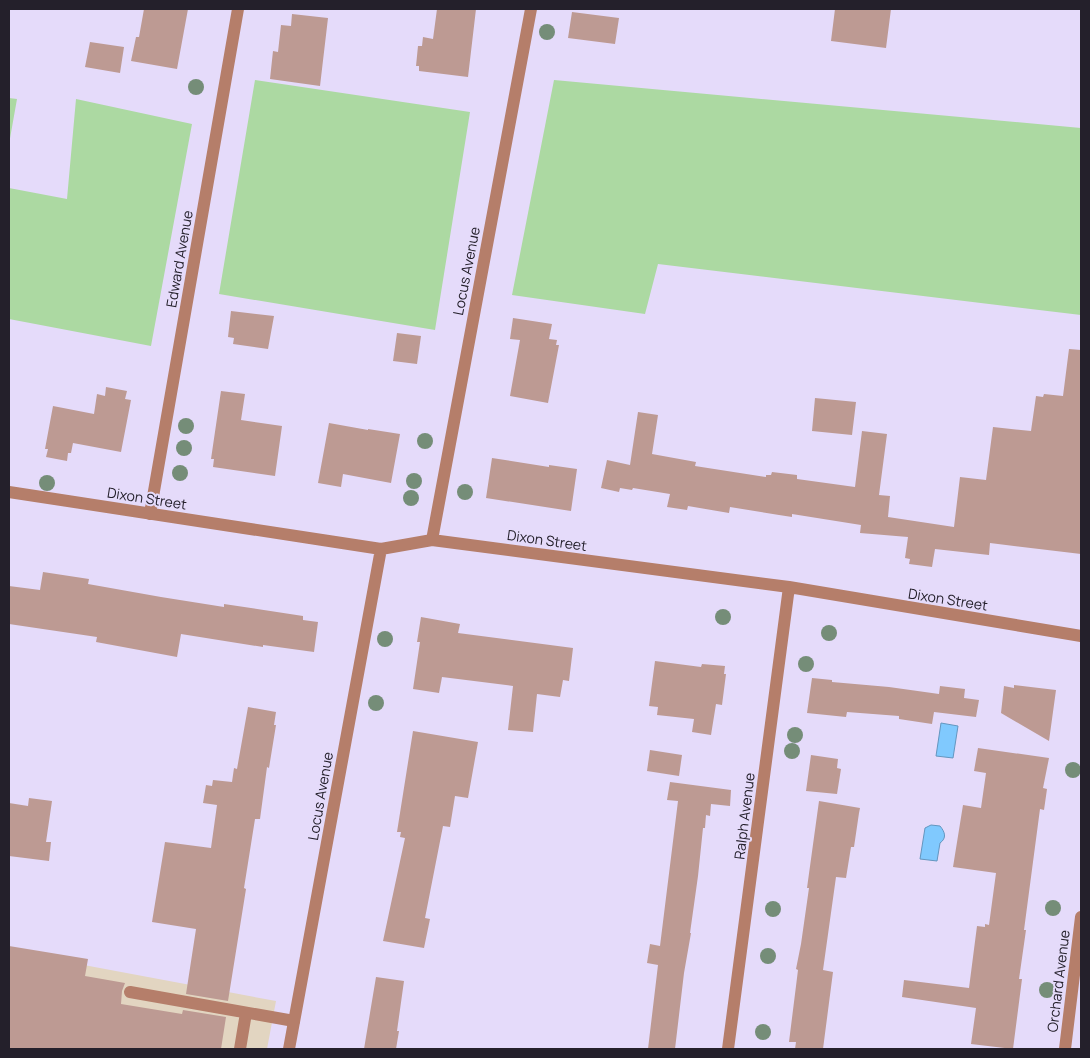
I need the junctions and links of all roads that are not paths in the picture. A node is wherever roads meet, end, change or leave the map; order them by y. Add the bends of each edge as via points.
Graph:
1 (238, 9) edge
2 (531, 9) edge
3 (9, 492) edge
4 (150, 514) junction
5 (432, 540) junction
6 (381, 549) junction
7 (789, 587) junction
8 (1081, 636) edge
9 (1081, 917) edge
10 (130, 992) dead end
11 (246, 1013) junction
12 (294, 1021) junction
13 (240, 1049) edge
14 (289, 1049) edge
15 (728, 1049) edge
16 (1065, 1049) edge

1 - 4 street, Edward Avenue
2 - 5 street, Locus Avenue
3 - 4 street, Dixon Street
4 - 6 street, Dixon Street
5 - 6 street, Dixon Street
5 - 7 street, Dixon Street
6 - 12 street, Locus Avenue
7 - 8 street, Dixon Street
7 - 15 street, Ralph Avenue
9 - 16 street, Orchard Avenue
10 - 11 street
11 - 12 street
11 - 13 street
12 - 14 street, Locus Avenue

